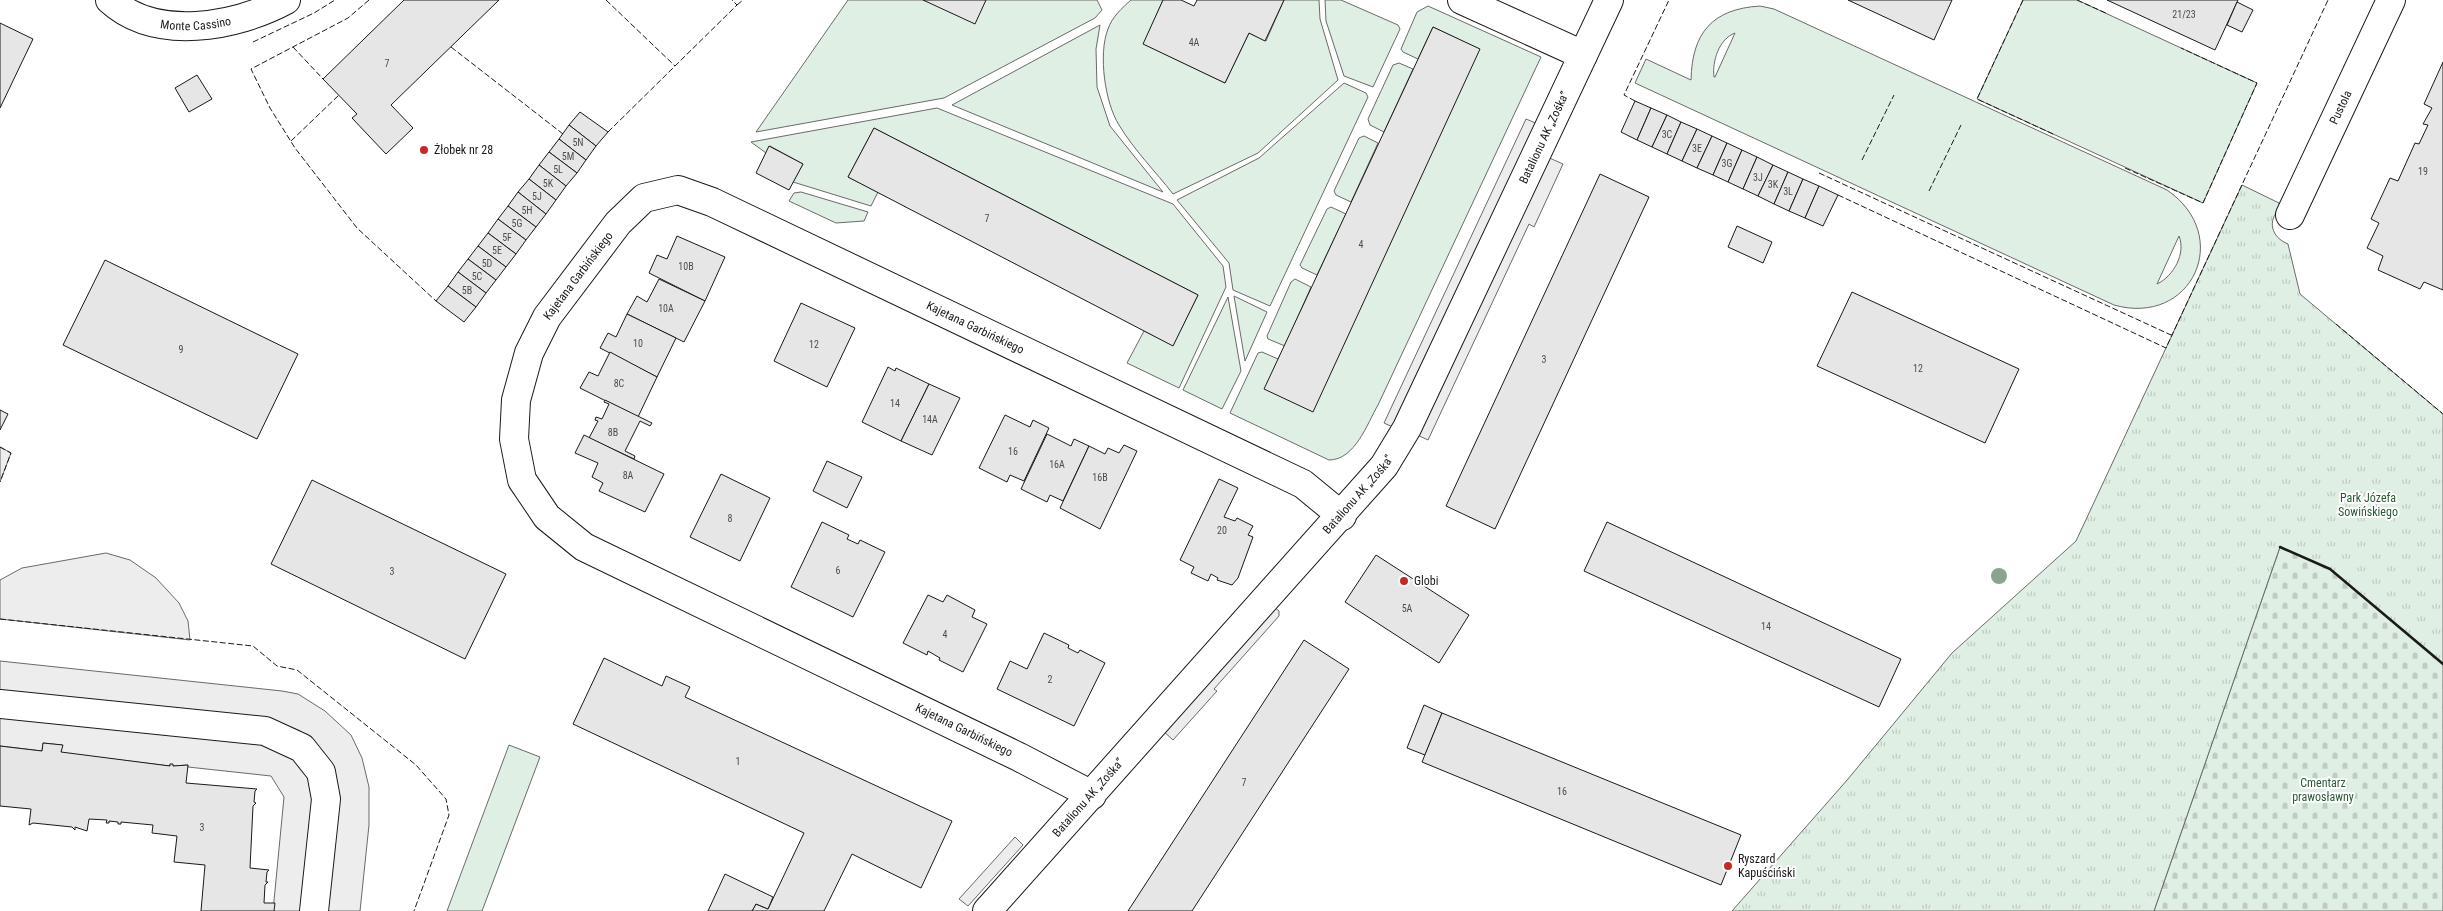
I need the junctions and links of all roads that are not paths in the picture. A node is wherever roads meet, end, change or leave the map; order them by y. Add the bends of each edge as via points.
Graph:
1 (110, 0) edge
2 (286, 0) edge
3 (1462, 0) edge
4 (1609, 0) edge
5 (2391, 0) edge
6 (1583, 55) junction
7 (2290, 215) dead end
8 (1342, 516) junction
9 (0, 704) edge
10 (1092, 794) junction
11 (314, 911) edge
12 (988, 911) edge

1 - 2 street, Monte Cassino via 145,22 197,26 232,22
3 - 6 street
4 - 6 street, Batalionu AK „Zośka”
5 - 7 street, Pustola
6 - 8 street, Batalionu AK „Zośka” via 1407,428 1384,466
8 - 10 street, Batalionu AK „Zośka”
8 - 10 street, Kajetana Garbińskiego via 1303,484 712,202 678,190 644,198 618,223 547,317 529,353 516,400 514,439 522,480 547,517 584,546
9 - 11 street via 265,732 302,748 322,772 326,798
10 - 12 street, Batalionu AK „Zośka”

